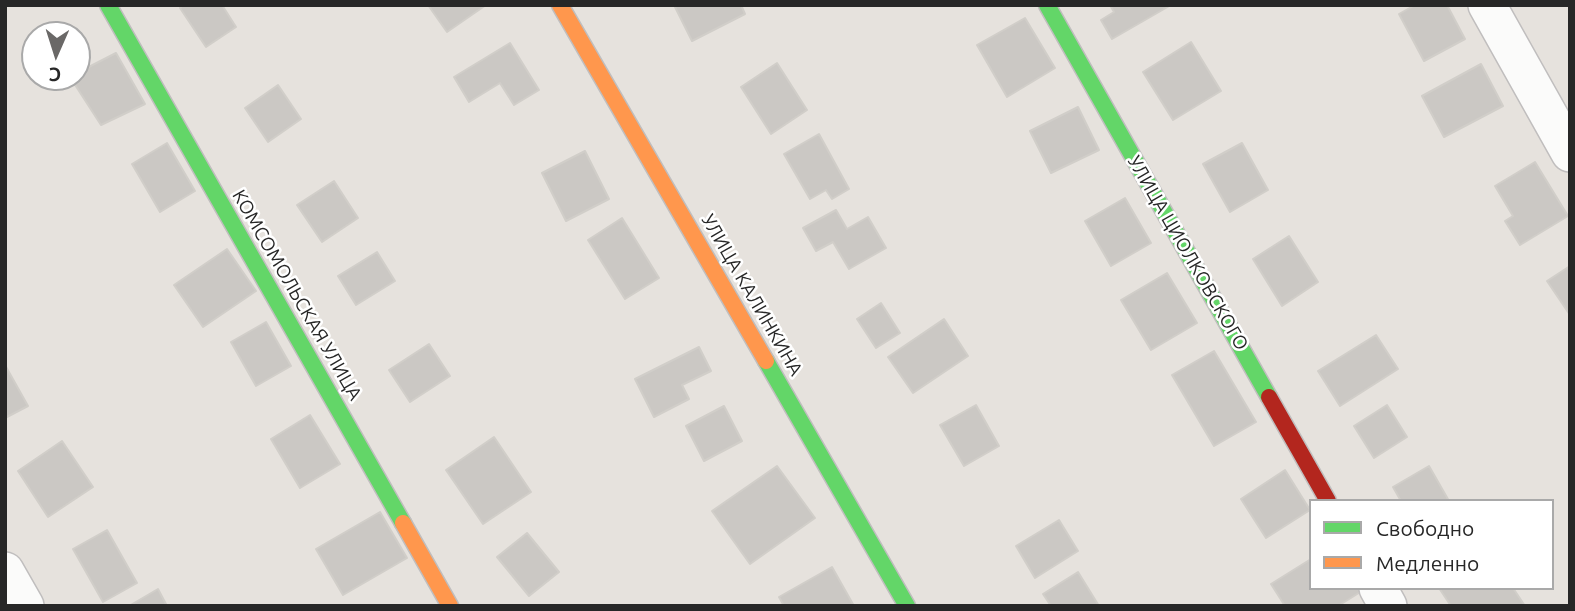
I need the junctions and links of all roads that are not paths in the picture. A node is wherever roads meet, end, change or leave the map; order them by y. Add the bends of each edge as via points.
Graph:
1 (108, 5) edge
2 (560, 5) edge
3 (1048, 5) edge
4 (1487, 5) edge
5 (1570, 153) edge
6 (1327, 499) edge
7 (5, 571) edge
8 (1379, 590) edge
9 (25, 606) edge
10 (450, 606) edge
11 (907, 606) edge
12 (1388, 606) edge

1 - 10 street, КОМСОМОЛЬСКАЯ УЛИЦА
2 - 11 street, УЛИЦА КАЛИНКИНА
3 - 6 street, УЛИЦА ЦИОЛКОВСКОГО
4 - 5 street
7 - 9 street
8 - 12 street

